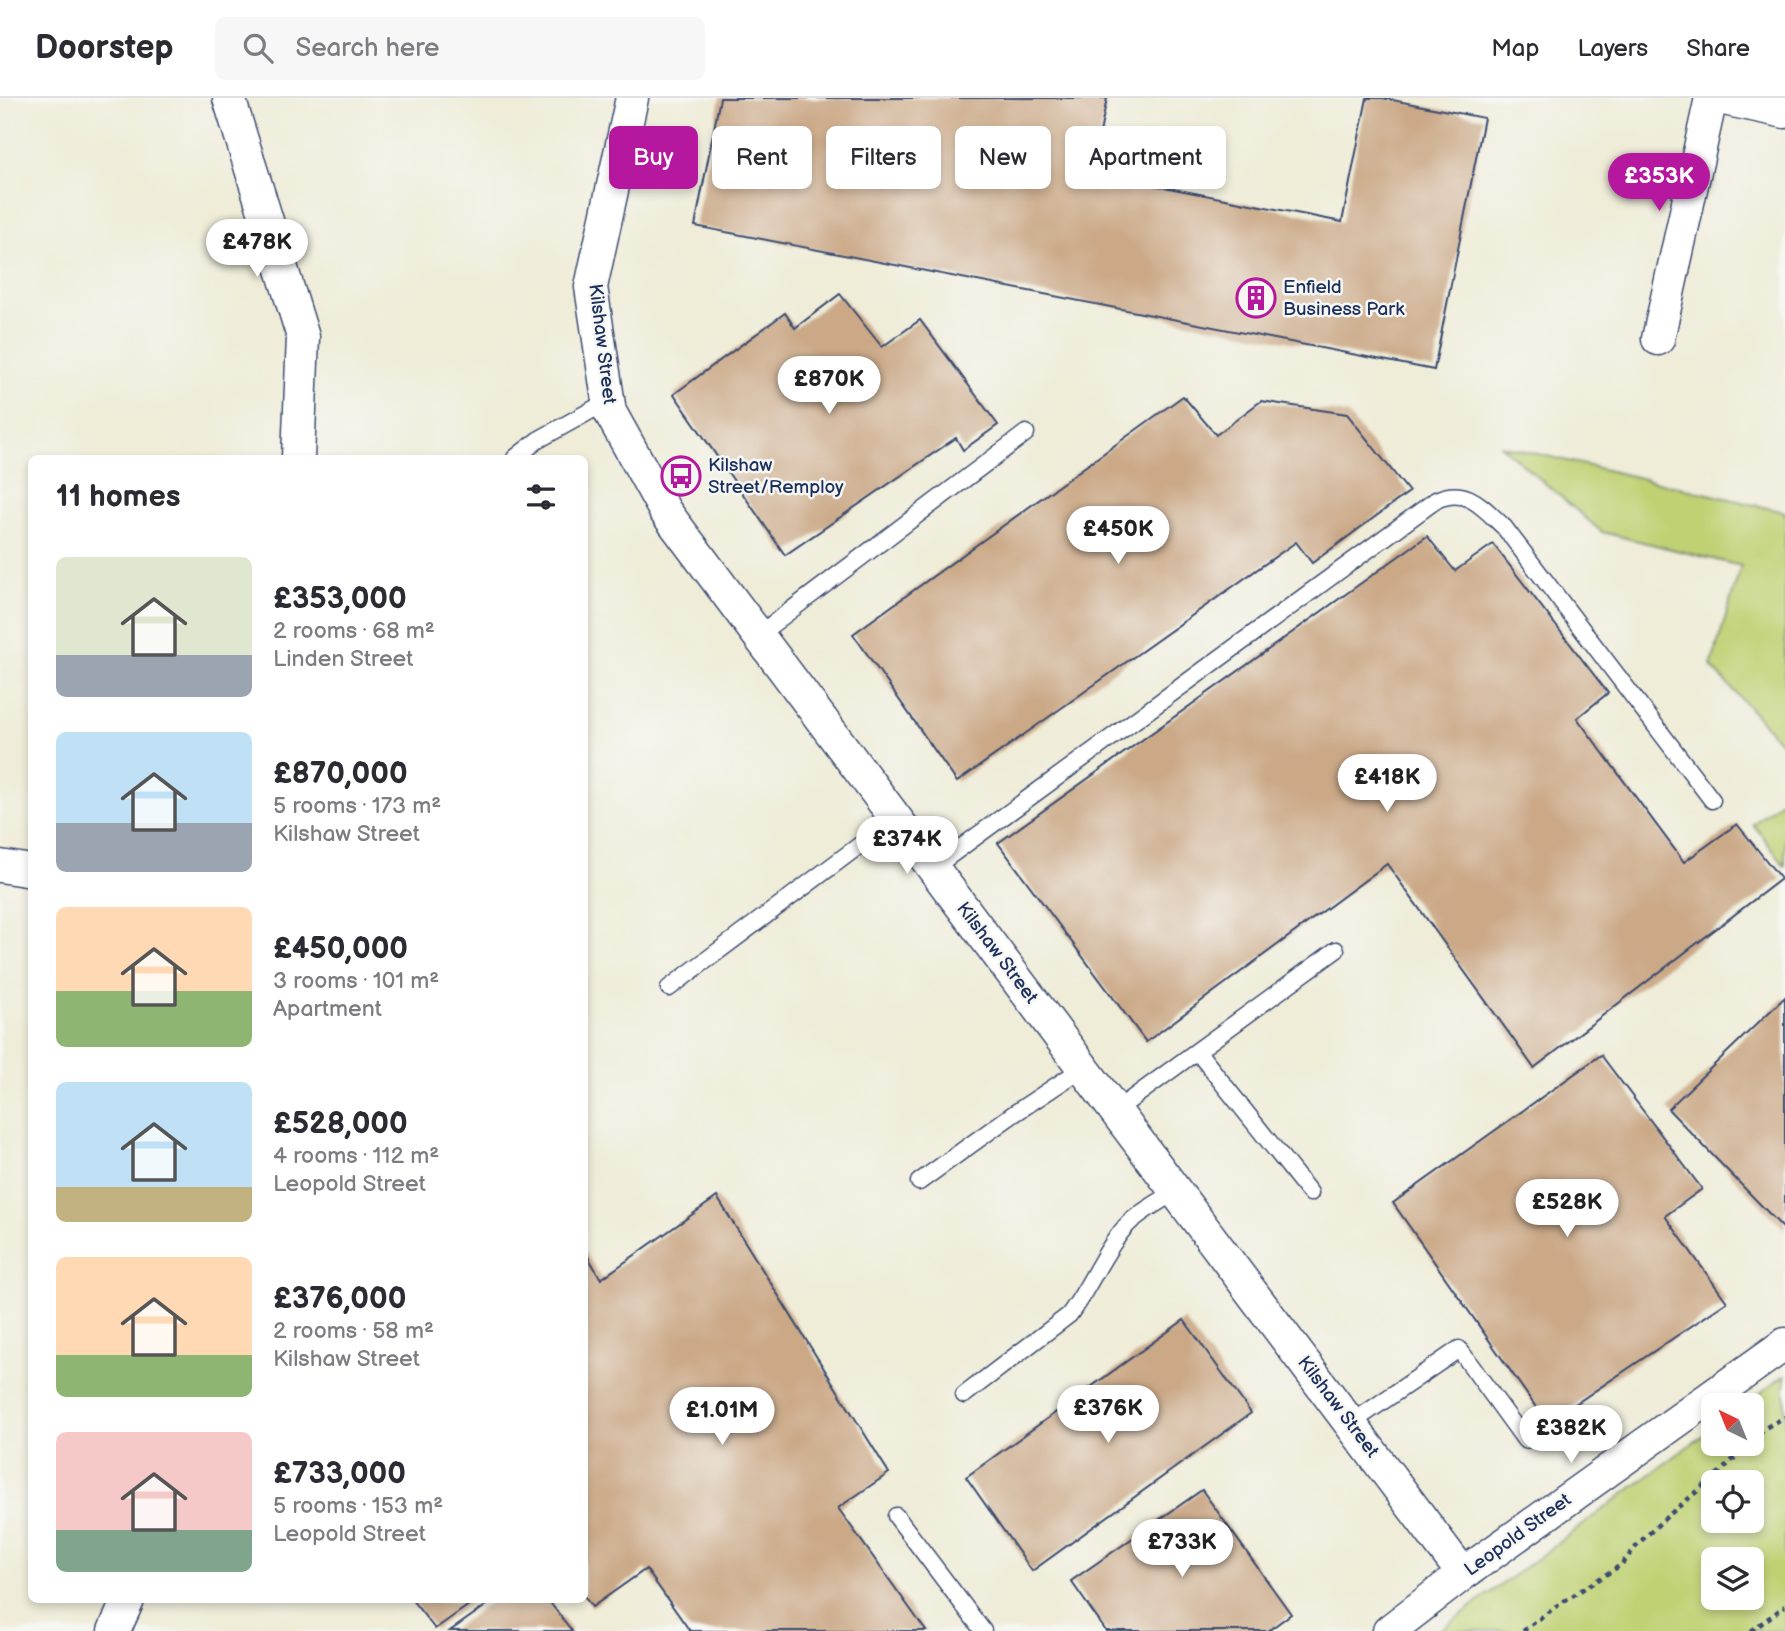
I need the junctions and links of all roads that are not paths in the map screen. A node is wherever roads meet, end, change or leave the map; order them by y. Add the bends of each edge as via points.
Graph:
1 (229, 98) edge
2 (632, 98) edge
3 (1711, 98) edge
4 (1719, 98) edge
5 (1785, 112) edge
6 (1658, 339) dead end
7 (608, 401) junction
8 (1026, 433) dead end
9 (298, 455) edge
10 (519, 455) edge
11 (758, 635) junction
12 (1712, 800) dead end
13 (896, 818) junction
14 (0, 866) edge
15 (933, 868) junction
16 (28, 870) edge
17 (1336, 950) dead end
18 (669, 988) dead end
19 (1197, 1051) junction
20 (1083, 1068) junction
21 (1115, 1111) junction
22 (919, 1182) dead end
23 (1176, 1191) junction
24 (1310, 1193) dead end
25 (1785, 1344) edge
26 (964, 1395) dead end
27 (1350, 1424) junction
28 (1525, 1440) dead end
29 (896, 1516) dead end
30 (1463, 1574) junction
31 (127, 1603) edge
32 (114, 1631) edge
33 (983, 1631) edge
34 (1389, 1631) edge

1 - 9 street via 303,337
2 - 7 street, Kilshaw Street via 591,287
3 - 6 street
4 - 5 street
7 - 10 lane
7 - 11 street, Kilshaw Street via 665,511
8 - 11 lane
11 - 13 street, Kilshaw Street
12 - 15 lane via 1504,527 1478,503 1451,494 1436,500
13 - 15 street, Kilshaw Street
13 - 18 lane
14 - 16 street
15 - 20 street, Kilshaw Street
17 - 19 lane
19 - 21 lane
19 - 24 lane
20 - 21 street, Kilshaw Street
20 - 22 lane
21 - 23 street, Kilshaw Street
23 - 26 lane via 1128,1224 1069,1315
23 - 27 street, Kilshaw Street
25 - 30 street, Leopold Street
27 - 28 lane via 1459,1349
27 - 30 street, Kilshaw Street
29 - 33 lane
30 - 34 street, Leopold Street
31 - 32 street

